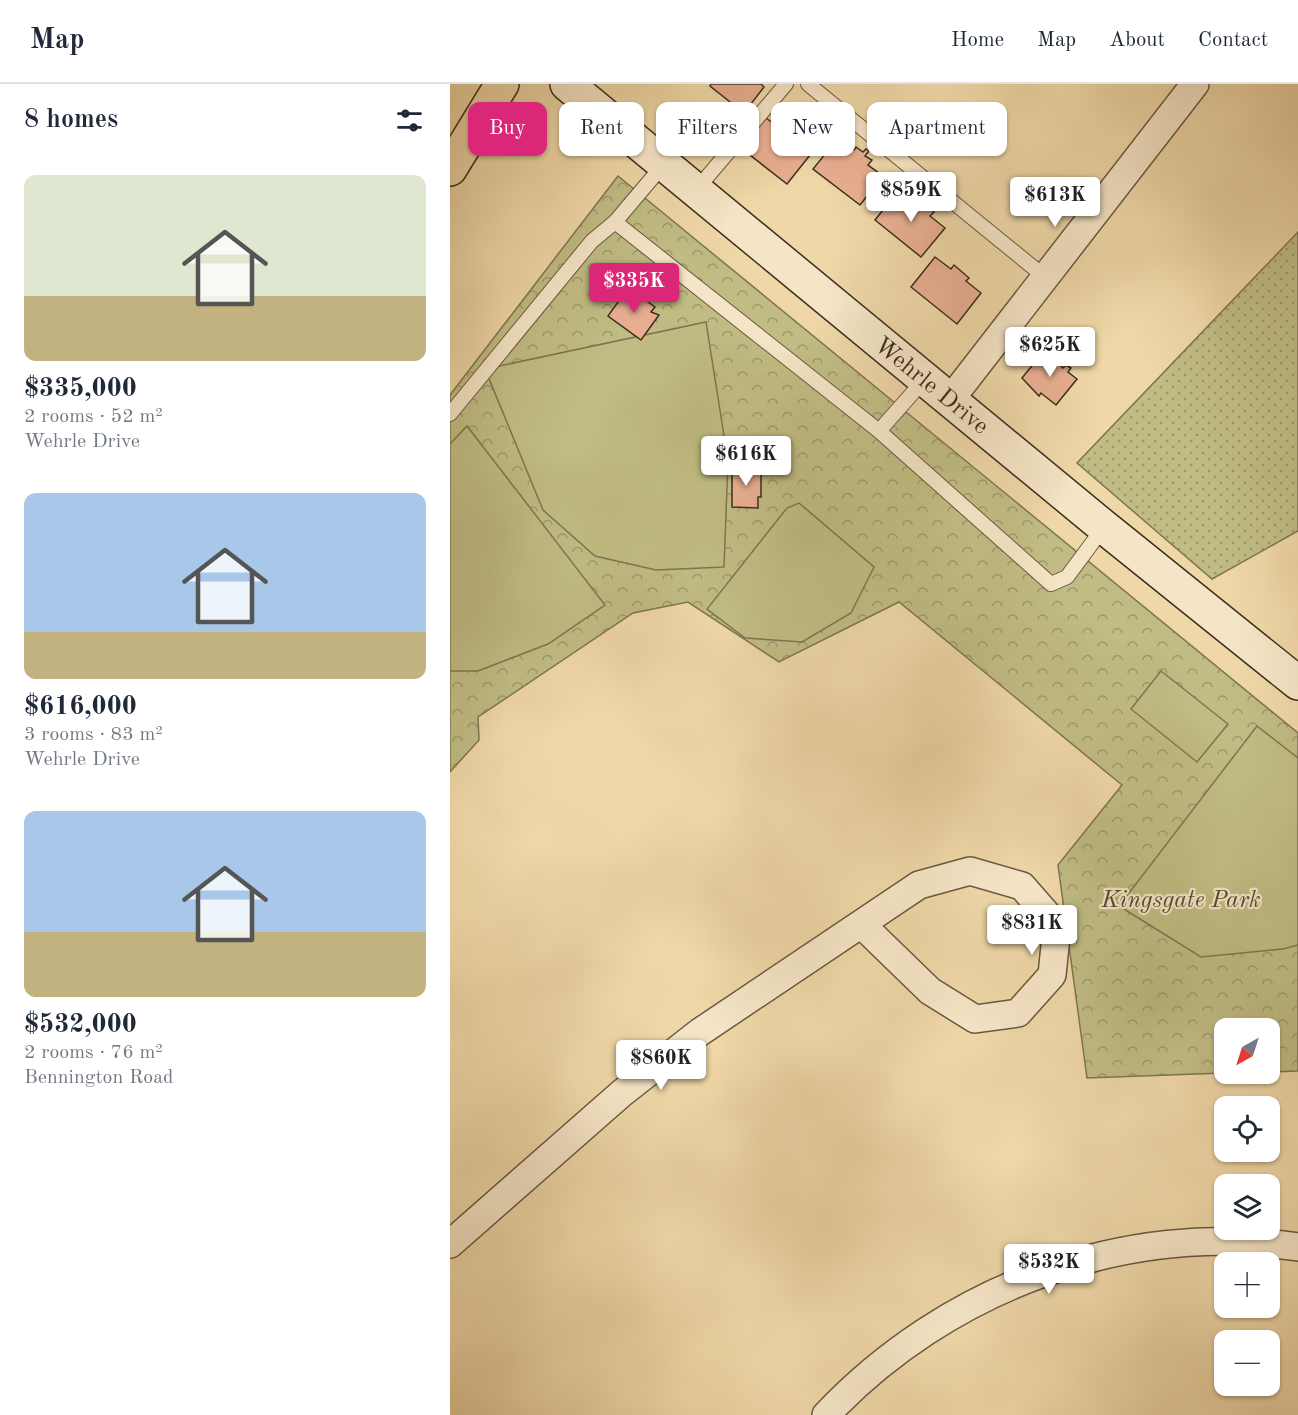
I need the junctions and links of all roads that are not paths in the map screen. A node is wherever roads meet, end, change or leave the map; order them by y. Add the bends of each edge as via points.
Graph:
1 (502, 84) edge
2 (567, 84) edge
3 (786, 84) edge
4 (808, 84) edge
5 (1188, 87) edge
6 (664, 164) junction
7 (450, 169) edge
8 (696, 190) junction
9 (615, 222) junction
10 (1046, 277) junction
11 (925, 379) junction
12 (951, 400) junction
13 (450, 414) edge
14 (879, 431) junction
15 (1104, 527) junction
16 (1298, 683) edge
17 (861, 924) junction
18 (450, 1244) edge
19 (1298, 1247) edge
20 (826, 1415) edge

1 - 7 highway
2 - 6 street, Wehrle Drive
3 - 8 lane
4 - 10 lane
5 - 10 street
6 - 8 street, Wehrle Drive
6 - 9 lane
8 - 11 street, Wehrle Drive
9 - 13 lane via 592,241
9 - 14 lane
10 - 12 street
11 - 12 street, Wehrle Drive
11 - 14 lane
12 - 15 street, Wehrle Drive
14 - 15 lane via 1051,584 1067,577
15 - 16 street, Wehrle Drive
17 - 17 street via 919,885 970,871 1022,886 1057,926 1053,975 1018,1013 975,1019 930,991
17 - 18 street via 700,1032
19 - 20 street via 1258,1241 1187,1243 1087,1259 1023,1280 972,1303 923,1332 878,1365

